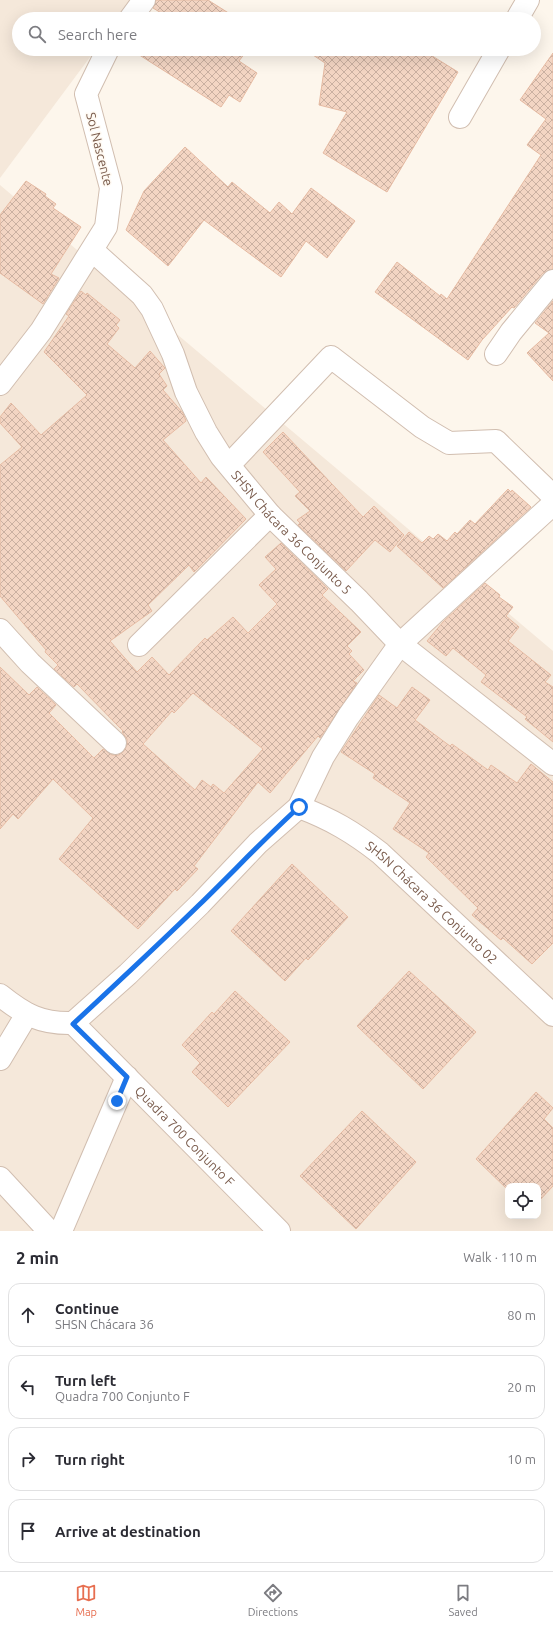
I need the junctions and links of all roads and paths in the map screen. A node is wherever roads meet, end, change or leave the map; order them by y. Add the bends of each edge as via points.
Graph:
1 (144, 0) edge
2 (528, 0) edge
3 (135, 12) edge
4 (520, 12) edge
5 (105, 56) edge
6 (495, 56) edge
7 (460, 117) dead end
8 (92, 251) junction
9 (553, 281) edge
10 (496, 354) dead end
11 (0, 384) edge
12 (229, 465) junction
13 (553, 496) edge
14 (553, 504) edge
15 (270, 515) junction
16 (0, 630) edge
17 (400, 644) junction
18 (139, 645) dead end
19 (115, 743) dead end
20 (553, 764) edge
21 (299, 807) junction
22 (0, 995) edge
23 (27, 1014) junction
24 (553, 1015) edge
25 (73, 1024) junction
26 (0, 1060) edge
27 (127, 1077) junction
28 (0, 1178) edge
29 (49, 1231) edge
30 (61, 1231) edge
31 (279, 1231) edge

1 - 3 street
2 - 4 street
5 - 8 street, Sol Nascente via 86,94 111,188 106,227
6 - 7 street
8 - 11 street, Sol Nascente via 41,331
8 - 12 street, SHSN Chácara 36 Conjunto 5 via 142,295 152,309 202,426
9 - 10 street
12 - 13 street via 331,357 422,427 449,443 496,441
12 - 15 street, SHSN Chácara 36 Conjunto 5
14 - 17 street
15 - 17 street, SHSN Chácara 36 Conjunto 5
15 - 18 street
16 - 19 street via 30,663
17 - 20 street, SHSN Chácara 36 Conjunto 5
17 - 21 street via 323,757
21 - 24 street, SHSN Chácara 36 Conjunto 02 via 330,819 380,853
21 - 25 street
22 - 23 street
23 - 25 street via 53,1024
23 - 26 street
25 - 27 street, Quadra 700 Conjunto F
27 - 30 street
27 - 31 street, Quadra 700 Conjunto F
28 - 29 street

